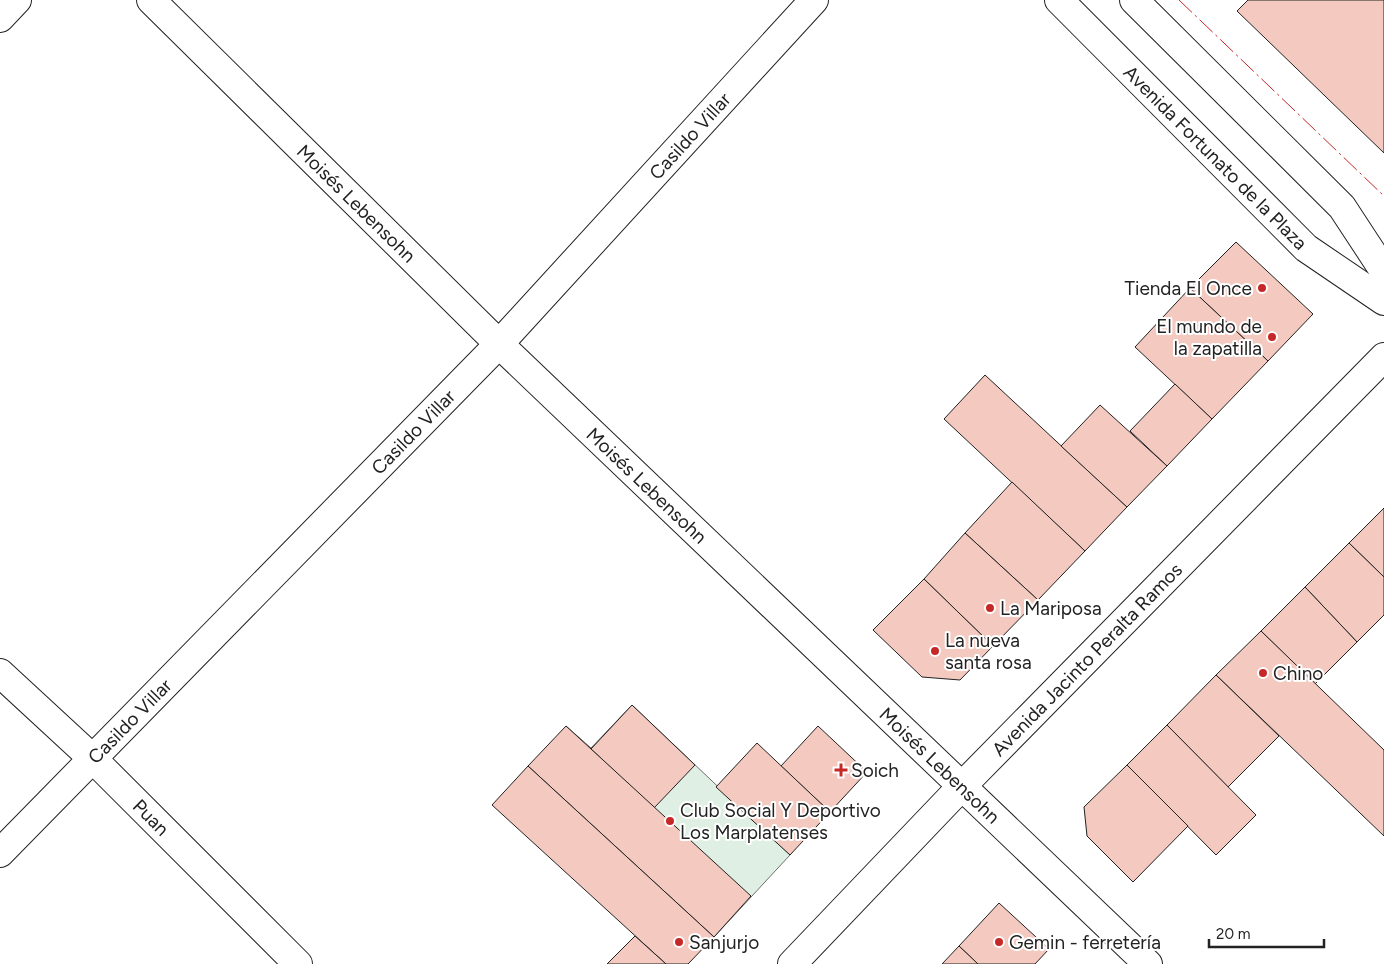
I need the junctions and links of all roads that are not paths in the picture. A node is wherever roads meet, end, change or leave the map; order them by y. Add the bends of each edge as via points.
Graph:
1 (17, 0) edge
2 (151, 0) edge
3 (814, 0) edge
4 (1059, 0) edge
5 (1134, 0) edge
6 (0, 18) edge
7 (1384, 272) edge
8 (1384, 301) edge
9 (499, 344) junction
10 (1384, 357) edge
11 (0, 673) edge
12 (92, 758) junction
13 (962, 785) junction
14 (0, 853) edge
15 (298, 964) edge
16 (792, 964) edge
17 (1148, 964) edge

1 - 6 street
2 - 9 street, Moisés Lebensohn
3 - 9 street, Casildo Villar
4 - 8 street, Avenida Fortunato de la Plaza via 1306,248
5 - 7 street via 1342,207
9 - 12 street, Casildo Villar
9 - 13 street, Moisés Lebensohn
10 - 13 street, Avenida Jacinto Peralta Ramos
11 - 12 street, Puan
12 - 14 street, Casildo Villar
12 - 15 street, Puan
13 - 16 street, Avenida Jacinto Peralta Ramos
13 - 17 street, Moisés Lebensohn

